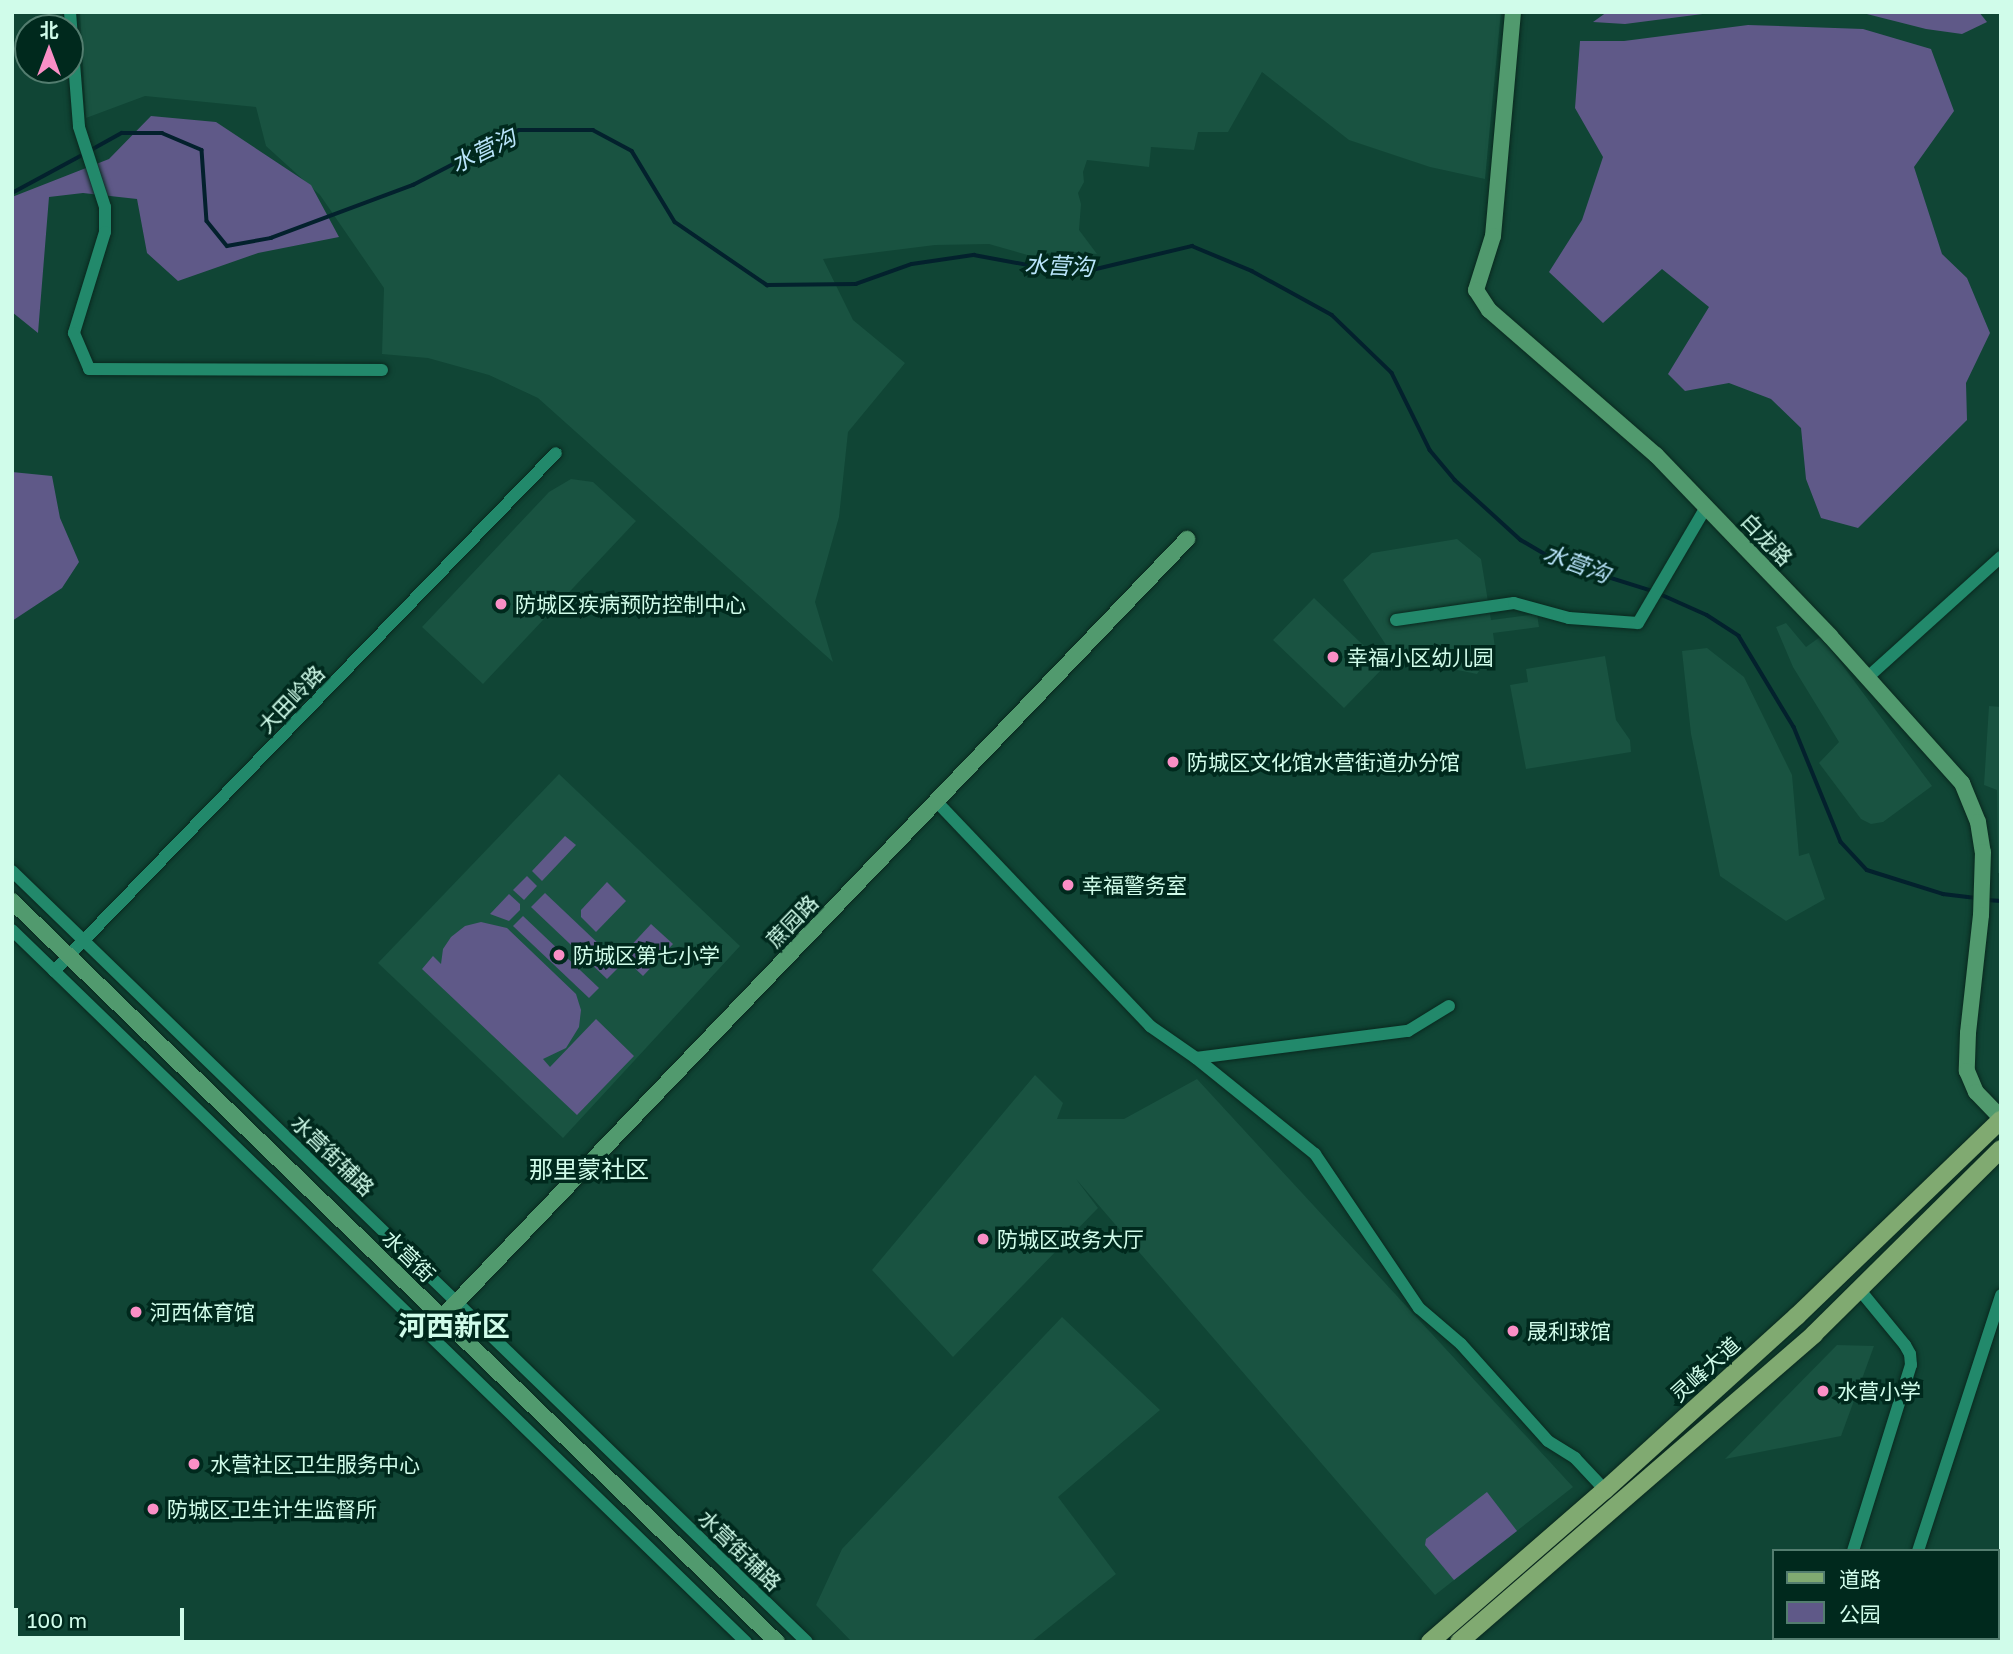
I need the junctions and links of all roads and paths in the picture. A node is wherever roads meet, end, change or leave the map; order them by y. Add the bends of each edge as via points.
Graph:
1 (70, 12) edge
2 (1513, 12) edge
3 (382, 369) dead end
4 (556, 453) dead end
5 (1706, 507) junction
6 (1187, 539) dead end
7 (2001, 557) edge
8 (1396, 621) dead end
9 (1868, 677) junction
10 (936, 801) junction
11 (12, 871) edge
12 (12, 901) edge
13 (12, 930) edge
14 (84, 940) junction
15 (69, 956) junction
16 (54, 971) junction
17 (1449, 1006) dead end
18 (1196, 1058) junction
19 (2001, 1119) edge
20 (2001, 1149) edge
21 (1859, 1289) junction
22 (2001, 1295) edge
23 (457, 1302) junction
24 (442, 1317) junction
25 (428, 1332) junction
26 (1605, 1490) junction
27 (1854, 1549) edge
28 (1919, 1549) edge
29 (747, 1642) edge
30 (777, 1642) edge
31 (807, 1642) edge
32 (1430, 1642) edge
33 (1459, 1642) edge

1 - 3 street via 79,127 104,206 105,232 74,333 89,369
2 - 5 street, 白龙路 via 1493,236 1476,290 1489,310 1656,455
4 - 14 street, 大田岭路
5 - 8 street via 1638,623 1569,618 1514,603
5 - 9 street, 白龙路
6 - 10 street, 蔗园路
7 - 9 street
9 - 19 street, 白龙路 via 1962,783 1978,822 1981,915 1968,1071 1976,1092
10 - 18 street via 1150,1026
10 - 23 street, 蔗园路
11 - 14 street, 水营街辅路
12 - 15 street, 水营街
13 - 16 street
14 - 15 street, 大田岭路
14 - 23 street, 水营街辅路
15 - 16 street, 大田岭路
15 - 24 street, 水营街
16 - 25 street
17 - 18 street via 1408,1031
18 - 26 street via 1315,1154 1419,1308 1461,1343 1548,1441 1575,1458
19 - 26 main road, 灵峰大道 via 1797,1316
20 - 21 main road
21 - 27 street via 1905,1345 1911,1365
21 - 33 main road via 1814,1334
22 - 28 street
23 - 24 street, 蔗园路
23 - 31 street, 水营街辅路
24 - 25 street, 蔗园路
24 - 30 street, 水营街
25 - 29 street
26 - 32 main road, 灵峰大道

